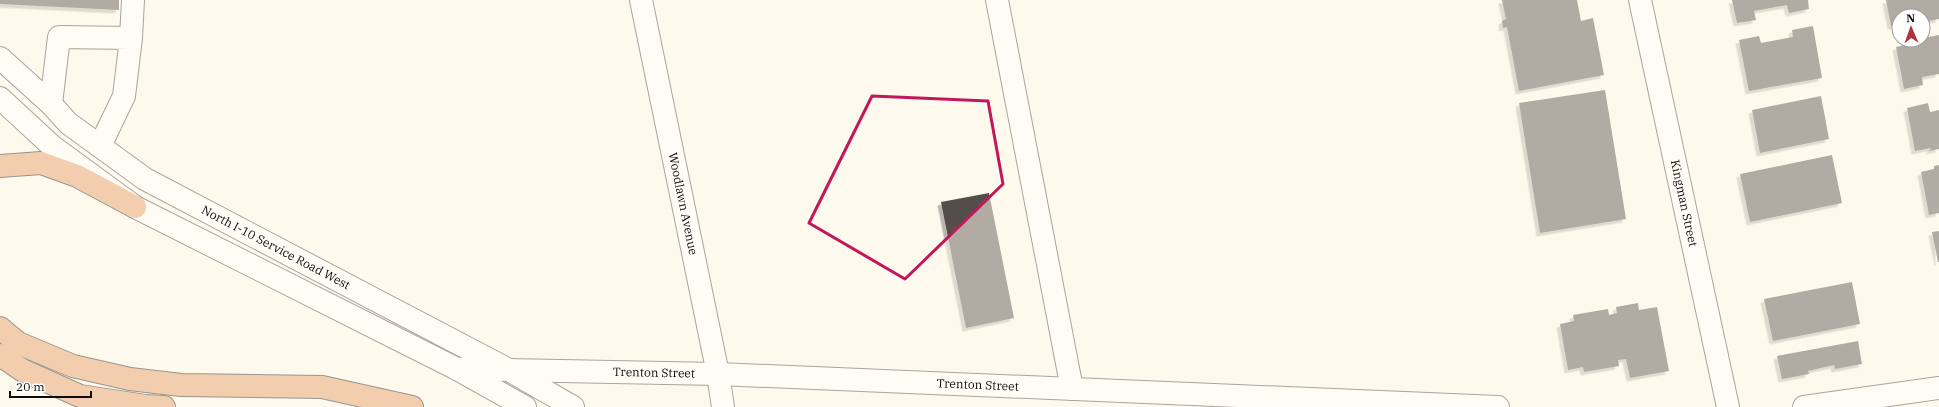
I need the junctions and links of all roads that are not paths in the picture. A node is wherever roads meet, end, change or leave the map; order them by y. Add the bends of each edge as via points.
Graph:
1 (133, 0) edge
2 (641, 0) edge
3 (997, 0) edge
4 (1640, 0) edge
5 (132, 38) junction
6 (0, 58) edge
7 (0, 98) edge
8 (51, 104) junction
9 (100, 146) junction
10 (0, 166) edge
11 (135, 207) junction
12 (0, 328) edge
13 (0, 355) edge
14 (457, 369) junction
15 (509, 370) junction
16 (718, 374) junction
17 (1939, 388) edge
18 (1072, 389) junction
19 (1873, 402) edge
20 (1430, 406) edge
21 (164, 407) edge
22 (412, 407) edge
23 (525, 407) edge
24 (573, 407) edge
25 (723, 407) edge
26 (1498, 407) edge
27 (1728, 407) edge
28 (1804, 407) edge

1 - 5 street
2 - 16 street, Woodlawn Avenue
3 - 18 street
4 - 27 street, Kingman Street
5 - 8 street via 59,37
5 - 9 street via 124,96
6 - 8 street, North I-10 Service Road West
7 - 11 street, North I-10 Service Road West via 53,147
8 - 9 street, North I-10 Service Road West via 68,123
9 - 15 street, North I-10 Service Road West via 145,179
10 - 11 highway via 41,164 77,176
11 - 14 street, North I-10 Service Road West
12 - 22 highway via 18,343 73,366 130,379 189,385 322,387
13 - 21 highway via 22,370 80,396
14 - 15 street, Trenton Street
14 - 23 street, North I-10 Service Road West
15 - 16 street, Trenton Street
15 - 24 street, North I-10 Service Road West
16 - 18 street, Trenton Street
16 - 25 street, Woodlawn Avenue
17 - 19 street
18 - 20 street, Trenton Street
19 - 28 street
20 - 26 street, Trenton Street

